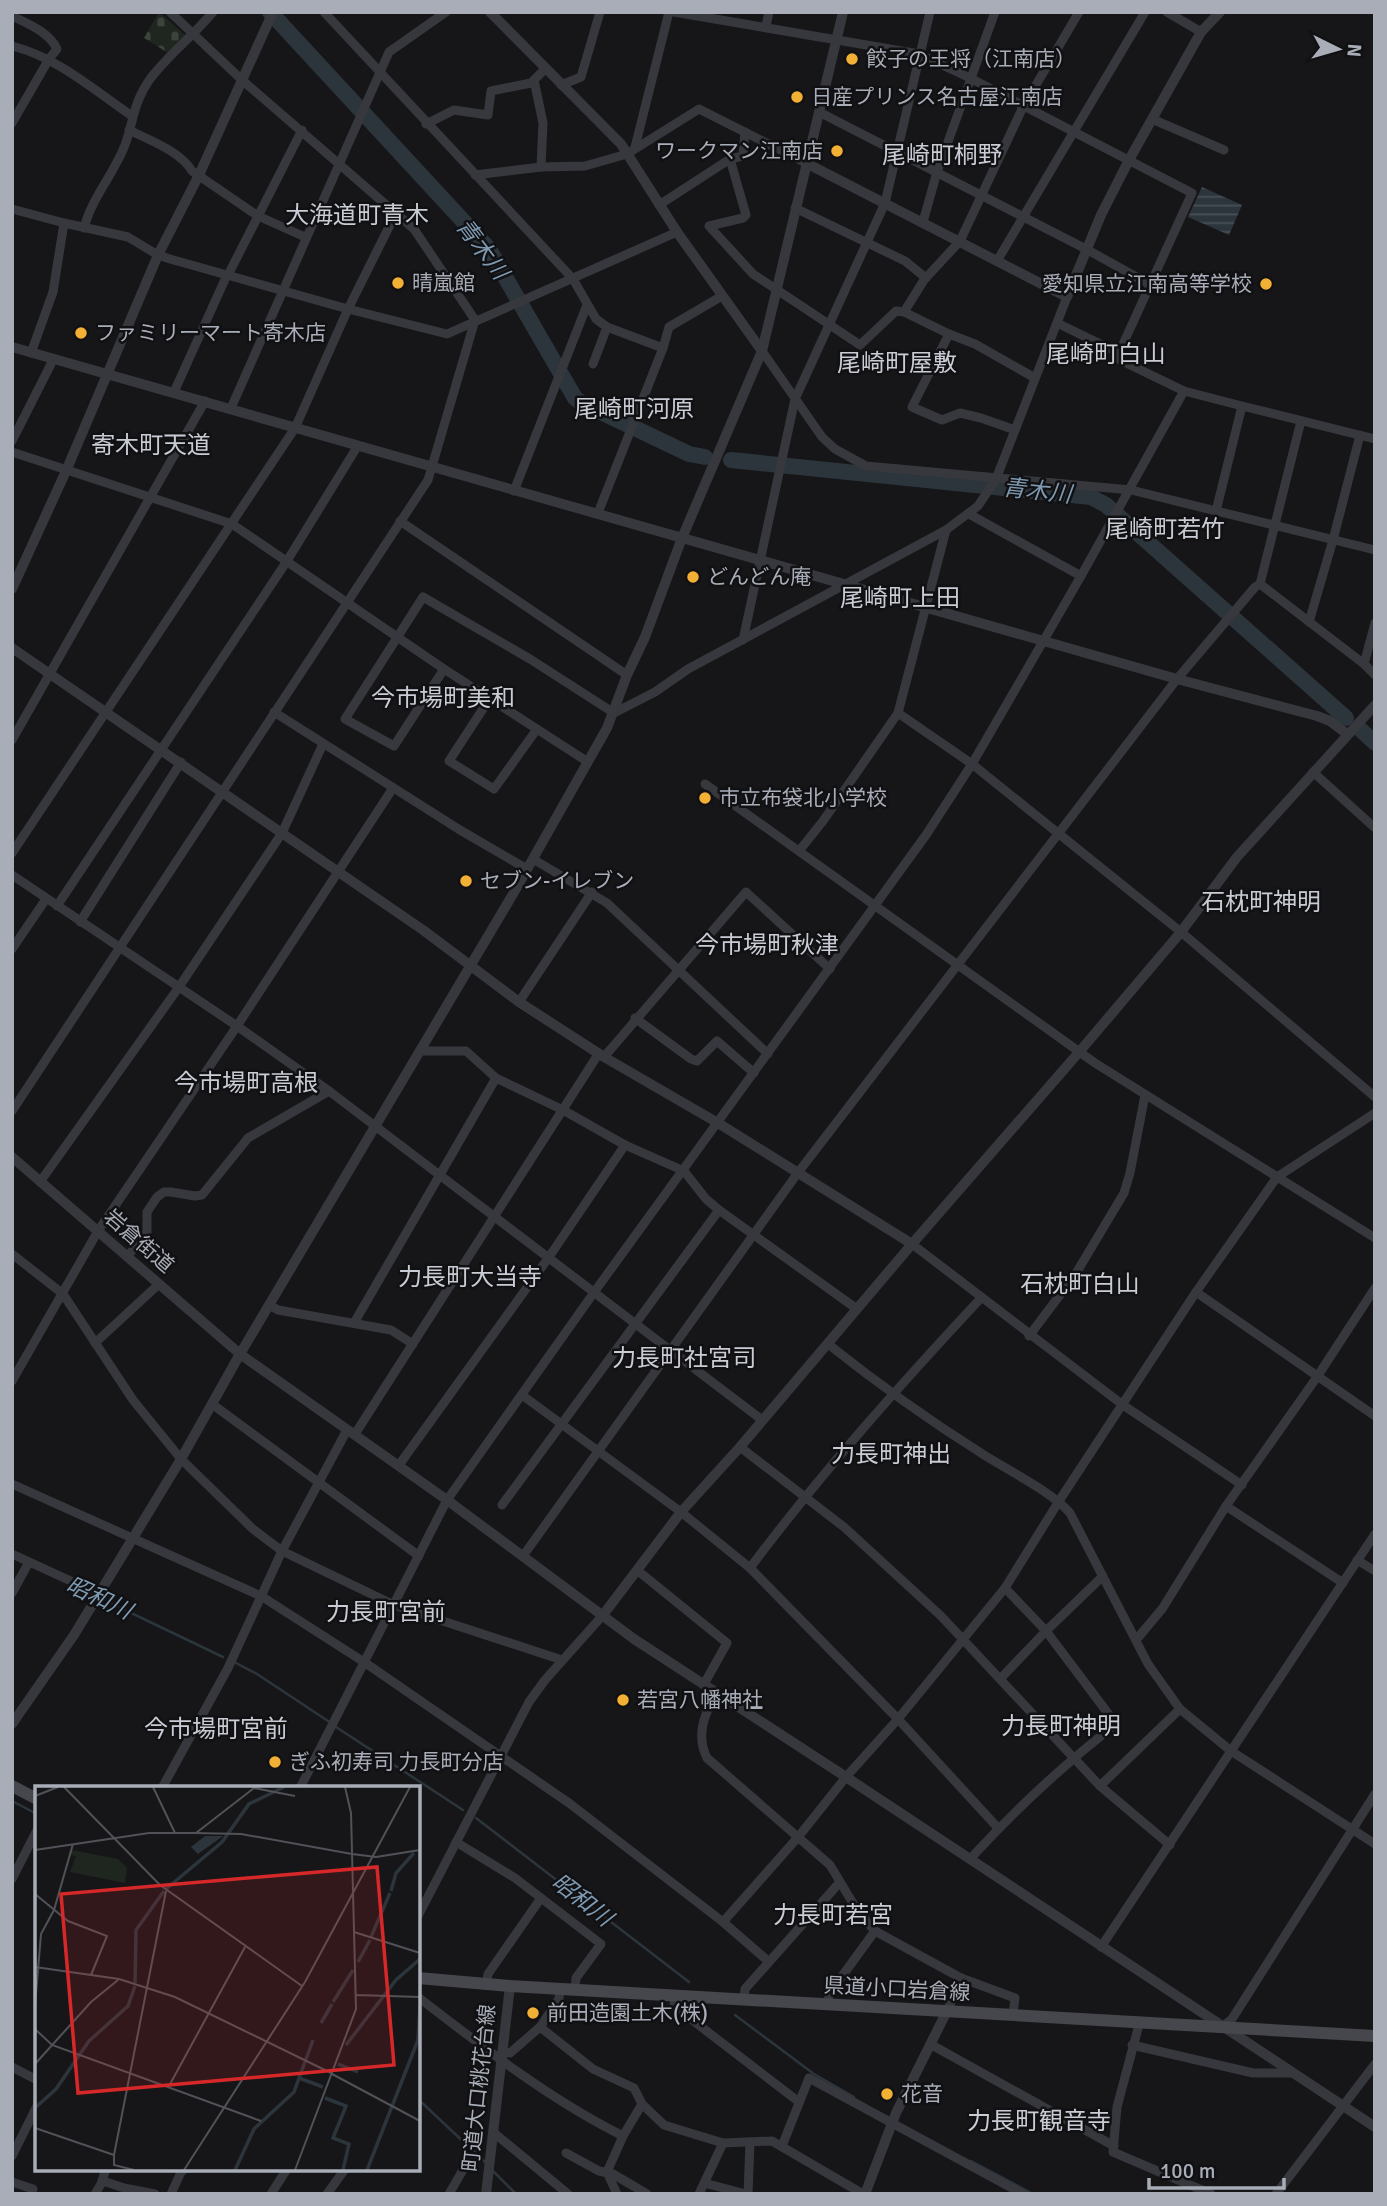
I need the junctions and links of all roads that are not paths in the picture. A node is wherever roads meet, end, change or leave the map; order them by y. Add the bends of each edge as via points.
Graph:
1 (170, 12) edge
2 (213, 12) edge
3 (273, 12) edge
4 (324, 12) edge
5 (446, 12) edge
6 (490, 12) edge
7 (600, 12) edge
8 (671, 12) edge
9 (769, 12) edge
10 (843, 12) edge
11 (930, 12) edge
12 (995, 12) edge
13 (1079, 12) edge
14 (1145, 12) edge
15 (1167, 12) edge
16 (1220, 12) edge
17 (12, 16) edge
18 (765, 26) junction
19 (1201, 32) junction
20 (194, 35) junction
21 (836, 40) junction
22 (12, 46) edge
23 (919, 54) junction
24 (49, 59) junction
25 (545, 69) junction
26 (379, 74) junction
27 (970, 78) junction
28 (242, 80) junction
29 (534, 80) junction
30 (561, 85) junction
31 (1023, 107) junction
32 (819, 112) junction
33 (132, 116) junction
34 (1152, 119) junction
35 (12, 123) edge
36 (426, 124) junction
37 (129, 130) junction
38 (302, 130) junction
39 (1073, 130) junction
40 (745, 132) junction
41 (631, 150) junction
42 (1224, 150) dead end
43 (897, 152) junction
44 (730, 159) junction
45 (1129, 160) junction
46 (806, 163) junction
47 (339, 165) junction
48 (541, 167) junction
49 (937, 172) junction
50 (200, 175) junction
51 (475, 175) junction
52 (981, 195) junction
53 (885, 203) junction
54 (659, 205) junction
55 (795, 208) junction
56 (12, 209) edge
57 (396, 213) junction
58 (258, 215) junction
59 (1022, 216) junction
60 (923, 222) junction
61 (64, 223) junction
62 (85, 228) junction
63 (677, 232) junction
64 (305, 237) junction
65 (960, 242) junction
66 (867, 243) junction
67 (1086, 249) junction
68 (158, 255) junction
69 (997, 261) junction
70 (227, 275) junction
71 (926, 278) junction
72 (573, 279) junction
73 (1149, 284) junction
74 (776, 290) junction
75 (282, 291) junction
76 (722, 296) junction
77 (1067, 297) junction
78 (587, 305) junction
79 (348, 309) junction
80 (904, 312) junction
81 (475, 320) junction
82 (1057, 323) junction
83 (829, 325) junction
84 (607, 327) junction
85 (949, 334) junction
86 (12, 347) edge
87 (663, 348) junction
88 (762, 351) junction
89 (31, 353) junction
90 (1119, 354) junction
91 (53, 360) junction
92 (593, 364) dead end
93 (108, 373) junction
94 (1035, 378) junction
95 (1184, 391) junction
96 (174, 392) junction
97 (795, 399) junction
98 (205, 401) junction
99 (1242, 406) junction
100 (231, 408) junction
101 (1301, 421) junction
102 (295, 428) junction
103 (1015, 430) junction
104 (1360, 435) junction
105 (1375, 439) edge
106 (12, 441) edge
107 (357, 447) junction
108 (12, 452) edge
109 (432, 467) junction
110 (66, 471) junction
111 (994, 483) junction
112 (1131, 490) junction
113 (514, 491) junction
114 (149, 497) junction
115 (1216, 511) junction
116 (598, 513) junction
117 (970, 514) junction
118 (400, 521) junction
119 (232, 524) junction
120 (1275, 526) junction
121 (946, 530) junction
122 (682, 538) junction
123 (1333, 540) junction
124 (1375, 550) edge
125 (761, 559) junction
126 (287, 561) junction
127 (1082, 576) junction
128 (848, 583) junction
129 (1260, 584) junction
130 (12, 589) edge
131 (346, 603) junction
132 (927, 606) junction
133 (1309, 622) junction
134 (1375, 623) edge
135 (398, 638) junction
136 (743, 640) junction
137 (1043, 640) junction
138 (12, 648) edge
139 (1364, 664) junction
140 (443, 669) junction
141 (50, 673) junction
142 (627, 675) junction
143 (1375, 675) edge
144 (1177, 679) junction
145 (489, 698) junction
146 (1375, 705) edge
147 (107, 712) junction
148 (274, 712) junction
149 (614, 713) junction
150 (898, 713) junction
151 (537, 729) junction
152 (1347, 733) junction
153 (12, 740) edge
154 (323, 744) junction
155 (162, 749) junction
156 (181, 762) junction
157 (588, 762) junction
158 (972, 764) junction
159 (1313, 772) junction
160 (705, 784) dead end
161 (393, 788) junction
162 (223, 792) junction
163 (1375, 828) edge
164 (282, 833) junction
165 (1057, 834) junction
166 (799, 851) junction
167 (12, 853) edge
168 (530, 864) junction
169 (338, 871) junction
170 (12, 876) edge
171 (593, 892) junction
172 (47, 899) junction
173 (57, 906) junction
174 (875, 906) junction
175 (80, 922) junction
176 (1181, 932) junction
177 (119, 948) junction
178 (12, 949) edge
179 (957, 964) junction
180 (470, 965) junction
181 (679, 969) junction
182 (830, 969) junction
183 (179, 987) junction
184 (519, 1002) junction
185 (635, 1018) junction
186 (237, 1026) junction
187 (420, 1051) junction
188 (1080, 1051) junction
189 (768, 1054) junction
190 (601, 1055) junction
191 (754, 1073) junction
192 (496, 1078) junction
193 (328, 1091) junction
194 (1145, 1095) junction
195 (1375, 1097) edge
196 (564, 1110) junction
197 (12, 1111) edge
198 (1375, 1113) edge
199 (718, 1123) junction
200 (376, 1127) junction
201 (625, 1145) junction
202 (12, 1157) edge
203 (684, 1171) junction
204 (797, 1174) junction
205 (441, 1176) junction
206 (1278, 1177) junction
207 (40, 1182) junction
208 (719, 1210) junction
209 (495, 1217) junction
210 (98, 1231) junction
211 (753, 1236) junction
212 (1375, 1238) edge
213 (912, 1244) junction
214 (12, 1254) edge
215 (127, 1257) junction
216 (549, 1257) junction
217 (159, 1284) junction
218 (1375, 1288) edge
219 (594, 1292) junction
220 (1196, 1292) junction
221 (63, 1294) junction
222 (981, 1298) junction
223 (270, 1305) junction
224 (857, 1308) junction
225 (354, 1323) junction
226 (635, 1324) junction
227 (1029, 1336) junction
228 (95, 1343) junction
229 (828, 1344) junction
230 (413, 1345) junction
231 (671, 1351) junction
232 (240, 1354) junction
233 (1317, 1377) junction
234 (12, 1381) edge
235 (522, 1395) junction
236 (892, 1395) junction
237 (212, 1404) junction
238 (1123, 1405) junction
239 (1375, 1416) edge
240 (762, 1420) junction
241 (562, 1424) junction
242 (351, 1432) junction
243 (740, 1447) junction
244 (599, 1452) junction
245 (181, 1459) junction
246 (399, 1465) junction
247 (12, 1484) edge
248 (320, 1484) junction
249 (1242, 1485) junction
250 (803, 1497) junction
251 (447, 1500) junction
252 (1059, 1501) junction
253 (502, 1505) dead end
254 (1226, 1506) junction
255 (681, 1512) junction
256 (1375, 1534) edge
257 (133, 1538) junction
258 (282, 1551) junction
259 (12, 1554) edge
260 (419, 1556) junction
261 (523, 1556) junction
262 (1357, 1560) junction
263 (27, 1564) junction
264 (750, 1568) junction
265 (637, 1570) junction
266 (1375, 1571) edge
267 (1103, 1576) junction
268 (1343, 1583) junction
269 (1005, 1588) junction
270 (12, 1593) edge
271 (261, 1596) junction
272 (97, 1597) junction
273 (394, 1605) junction
274 (603, 1615) junction
275 (1046, 1630) junction
276 (963, 1638) junction
277 (1136, 1640) junction
278 (562, 1660) junction
279 (364, 1662) junction
280 (1000, 1679) junction
281 (704, 1684) junction
282 (717, 1694) junction
283 (1180, 1709) junction
284 (898, 1719) junction
285 (12, 1724) edge
286 (1231, 1751) junction
287 (500, 1756) junction
288 (1073, 1757) junction
289 (846, 1777) junction
290 (12, 1786) edge
291 (163, 1786) edge
292 (301, 1786) edge
293 (1100, 1786) junction
294 (1375, 1794) edge
295 (35, 1798) edge
296 (998, 1828) junction
297 (1352, 1828) junction
298 (35, 1834) edge
299 (799, 1836) junction
300 (456, 1842) junction
301 (1375, 1844) edge
302 (1170, 1845) junction
303 (970, 1859) junction
304 (12, 1879) edge
305 (840, 1882) junction
306 (541, 1898) junction
307 (420, 1912) edge
308 (723, 1922) junction
309 (875, 1931) junction
310 (1101, 1947) junction
311 (768, 1961) junction
312 (420, 1978) edge
313 (961, 1978) junction
314 (486, 1984) junction
315 (510, 1986) junction
316 (559, 1989) junction
317 (575, 1989) junction
318 (675, 1995) junction
319 (420, 1998) edge
320 (744, 1999) junction
321 (828, 2004) junction
322 (947, 2011) junction
323 (1013, 2014) junction
324 (1140, 2021) junction
325 (540, 2026) junction
326 (1222, 2027) junction
327 (1375, 2036) edge
328 (930, 2044) junction
329 (1132, 2045) junction
330 (502, 2057) junction
331 (1375, 2064) edge
332 (12, 2067) edge
333 (1293, 2073) junction
334 (35, 2079) edge
335 (799, 2102) junction
336 (642, 2105) junction
337 (1344, 2107) junction
338 (35, 2110) edge
339 (891, 2125) junction
340 (1375, 2127) edge
341 (493, 2132) junction
342 (623, 2136) junction
343 (750, 2142) junction
344 (723, 2143) junction
345 (782, 2146) junction
346 (1114, 2146) junction
347 (566, 2153) dead end
348 (12, 2156) edge
349 (471, 2156) dead end
350 (106, 2171) edge
351 (182, 2171) edge
352 (285, 2171) edge
353 (344, 2171) edge
354 (607, 2172) junction
355 (103, 2181) junction
356 (12, 2182) edge
357 (704, 2183) junction
358 (33, 2189) dead end
359 (95, 2194) edge
360 (155, 2194) edge
361 (171, 2194) edge
362 (271, 2194) edge
363 (327, 2194) edge
364 (449, 2194) edge
365 (486, 2194) edge
366 (568, 2194) edge
367 (617, 2194) edge
368 (647, 2194) edge
369 (699, 2194) edge
370 (747, 2194) edge
371 (864, 2194) edge
372 (1023, 2194) edge
373 (1211, 2194) edge
374 (1276, 2194) edge

1 - 20 street
2 - 20 street
3 - 28 street
4 - 26 street
5 - 26 street via 389,52
6 - 25 street
7 - 30 street via 581,77
8 - 18 street
8 - 41 street
9 - 18 street
10 - 21 street
11 - 23 street
12 - 27 street
13 - 31 street
14 - 39 street
15 - 19 street
16 - 19 street
17 - 24 street via 56,45
18 - 21 street
19 - 34 street
20 - 28 street
20 - 33 street via 150,80
21 - 23 street
21 - 32 street
22 - 24 street
23 - 27 street
23 - 43 street
24 - 33 street
24 - 35 street
25 - 29 street
25 - 30 street
26 - 36 street
26 - 47 street
27 - 31 street
27 - 49 street
28 - 38 street
28 - 50 street
29 - 36 street via 491,91 488,115 454,110
29 - 48 street via 543,123
30 - 41 street
31 - 39 street
31 - 52 street
32 - 43 street
32 - 46 street
33 - 37 street
34 - 42 street
34 - 45 street
36 - 51 street
37 - 50 street via 160,145
37 - 62 street
38 - 47 street
38 - 58 street
39 - 45 street
39 - 59 street
40 - 41 street via 699,109
40 - 44 street via 743,156
40 - 46 street
41 - 48 street via 585,166
41 - 54 street
43 - 49 street
43 - 53 street
44 - 54 street
44 - 74 street via 746,215 709,226 752,274
45 - 67 street
45 - 73 street via 1192,193
46 - 53 street
46 - 55 street
47 - 57 street
47 - 64 street
48 - 51 street
49 - 52 street
49 - 60 street
50 - 58 street
50 - 68 street
51 - 72 street
52 - 59 street
52 - 65 street
53 - 60 street
53 - 66 street
54 - 63 street
55 - 66 street
55 - 74 street
56 - 61 street
57 - 79 street
57 - 81 street via 414,229
58 - 64 street
58 - 70 street
59 - 67 street
59 - 69 street
60 - 65 street
61 - 62 street
61 - 89 street via 53,292
62 - 68 street via 128,237
63 - 72 street
63 - 76 street
64 - 75 street
65 - 69 street
65 - 71 street
66 - 71 street via 905,261
66 - 83 street
67 - 73 street
67 - 77 street
68 - 70 street
68 - 93 street
69 - 77 street
70 - 75 street
70 - 96 street
71 - 80 street
72 - 78 street
72 - 81 street
73 - 90 street
74 - 83 street
74 - 88 street
75 - 79 street
75 - 100 street
76 - 87 street via 669,327
76 - 88 street
77 - 82 street
78 - 84 street
78 - 113 street
79 - 81 street via 447,334
79 - 102 street
80 - 83 street via 896,311 860,345
80 - 85 street
81 - 109 street
82 - 90 street
82 - 94 street
83 - 97 street
84 - 87 street
84 - 92 street
85 - 94 street
85 - 103 street via 912,407 942,420 960,413
86 - 89 street
87 - 116 street
88 - 97 street
88 - 122 street
89 - 91 street
90 - 95 street via 1120,359
91 - 93 street
91 - 106 street
93 - 96 street
93 - 110 street
94 - 103 street
95 - 99 street
95 - 112 street
96 - 98 street
97 - 111 street via 822,437 866,466
97 - 125 street
98 - 100 street
98 - 114 street
99 - 101 street
99 - 115 street
100 - 102 street
101 - 104 street
101 - 120 street
102 - 107 street
102 - 119 street
103 - 111 street
104 - 105 street
104 - 123 street
107 - 109 street
107 - 126 street
108 - 110 street
109 - 113 street
109 - 118 street
110 - 114 street
110 - 130 street
111 - 112 street
111 - 117 street
112 - 115 street
112 - 127 street
113 - 116 street
114 - 119 street
114 - 141 street
115 - 120 street
116 - 122 street
117 - 121 street
117 - 127 street
118 - 131 street
118 - 142 street
119 - 126 street
119 - 147 street
120 - 123 street
120 - 129 street
121 - 128 street
121 - 132 street
122 - 125 street
122 - 142 street
123 - 124 street
123 - 133 street
125 - 128 street
125 - 136 street
126 - 131 street
126 - 155 street
127 - 137 street
128 - 132 street
128 - 136 street
129 - 133 street
129 - 144 street
131 - 135 street
131 - 148 street
132 - 137 street
132 - 150 street
133 - 139 street
134 - 139 street
135 - 140 street
135 - 140 street via 345,719 394,746
135 - 149 street via 423,597
136 - 149 street
137 - 144 street
137 - 158 street
138 - 141 street
139 - 143 street
140 - 145 street
141 - 147 street
141 - 153 street
142 - 149 street
144 - 152 street via 1317,716
144 - 165 street
145 - 151 street
145 - 151 street via 449,761 494,789
146 - 152 street
147 - 155 street
147 - 167 street
148 - 154 street
148 - 162 street
149 - 157 street
150 - 158 street
150 - 166 street
151 - 157 street
152 - 159 street
154 - 161 street
154 - 164 street
155 - 156 street
155 - 173 street
156 - 162 street
156 - 175 street
157 - 168 street
158 - 165 street
158 - 174 street
159 - 163 street
159 - 176 street via 1237,858
160 - 166 street
161 - 168 street
161 - 169 street
162 - 164 street
162 - 177 street
164 - 169 street
164 - 183 street
165 - 176 street
165 - 179 street
166 - 174 street
168 - 171 street
168 - 180 street
169 - 180 street
169 - 186 street
170 - 172 street
171 - 181 street
171 - 184 street
172 - 173 street
172 - 178 street
173 - 175 street
174 - 179 street
174 - 182 street
175 - 177 street
176 - 188 street
176 - 195 street
177 - 183 street
177 - 197 street
179 - 188 street
179 - 204 street
180 - 184 street
180 - 187 street
181 - 182 street via 746,892
181 - 185 street
181 - 189 street
182 - 189 street
183 - 186 street
183 - 207 street
184 - 190 street
185 - 190 street
185 - 191 street via 691,1059 697,1061 717,1041
186 - 193 street
186 - 210 street
187 - 192 street via 466,1051
187 - 200 street
188 - 194 street
188 - 213 street
189 - 191 street
190 - 196 street
190 - 199 street
191 - 199 street
192 - 196 street
192 - 205 street
193 - 200 street
193 - 215 street via 248,1139 202,1195 163,1192 147,1212 147,1232
194 - 206 street
194 - 227 street via 1124,1193 1075,1276
196 - 201 street
196 - 209 street
198 - 206 street
199 - 203 street
199 - 204 street
200 - 205 street
200 - 223 street
201 - 203 street
201 - 216 street
202 - 207 street, 岩倉街道
203 - 208 street
203 - 219 street
204 - 211 street
204 - 213 street
205 - 209 street
205 - 225 street
206 - 212 street
206 - 220 street
207 - 210 street, 岩倉街道
208 - 211 street
208 - 226 street
209 - 216 street
209 - 230 street
210 - 215 street, 岩倉街道
210 - 221 street
211 - 224 street
211 - 231 street
213 - 222 street
213 - 224 street
214 - 221 street
215 - 217 street, 岩倉街道
216 - 219 street
216 - 246 street
217 - 228 street
217 - 232 street, 岩倉街道
218 - 233 street
219 - 226 street
219 - 235 street
220 - 233 street
220 - 238 street
221 - 228 street
221 - 234 street
222 - 227 street
222 - 236 street
223 - 225 street
223 - 232 street
224 - 229 street
225 - 230 street via 391,1330
226 - 231 street
226 - 241 street
227 - 238 street
228 - 245 street
229 - 236 street
229 - 240 street
230 - 242 street
231 - 240 street
231 - 244 street
232 - 237 street
232 - 242 street, 岩倉街道
233 - 239 street
233 - 249 street
235 - 241 street
235 - 251 street
236 - 250 street
236 - 252 street
237 - 245 street
237 - 248 street
238 - 249 street
238 - 252 street
240 - 243 street
241 - 244 street
241 - 253 street
242 - 246 street, 岩倉街道
242 - 248 street
243 - 250 street
243 - 255 street
244 - 255 street
244 - 261 street
245 - 257 street
245 - 258 street
246 - 251 street, 岩倉街道
247 - 257 street
248 - 258 street
248 - 260 street
249 - 254 street
250 - 264 street
250 - 276 street via 844,1527
251 - 260 street
251 - 261 street, 岩倉街道
252 - 267 street
252 - 269 street
254 - 268 street
254 - 277 street via 1162,1609
255 - 264 street
255 - 265 street
256 - 262 street
257 - 271 street
257 - 272 street
258 - 271 street
258 - 273 street
259 - 263 street
260 - 273 street
261 - 274 street, 岩倉街道
262 - 266 street
262 - 268 street
263 - 270 street
263 - 272 street
264 - 284 street
265 - 274 street
265 - 281 street via 727,1643
267 - 275 street
267 - 277 street
268 - 286 street
269 - 275 street
269 - 276 street
271 - 279 street
271 - 291 street via 228,1668
272 - 285 street
273 - 278 street
273 - 279 street
274 - 278 street
274 - 281 street, 岩倉街道
275 - 280 street
275 - 288 street via 1116,1724
276 - 280 street
276 - 284 street
277 - 283 street
278 - 287 street via 532,1696
279 - 287 street
279 - 292 street
280 - 288 street
281 - 282 street, 岩倉街道
282 - 289 street, 岩倉街道
282 - 299 street via 701,1734 706,1758
283 - 286 street
283 - 293 street
284 - 289 street
284 - 296 street
286 - 297 street
286 - 302 street
287 - 300 street
287 - 308 street
288 - 293 street
288 - 296 street
289 - 299 street
289 - 303 street, 岩倉街道
290 - 295 main road
293 - 302 street
294 - 297 street
296 - 303 street
297 - 301 street
297 - 326 street
298 - 304 street
299 - 305 street via 830,1865
299 - 308 street
300 - 306 street
300 - 307 street
302 - 310 street
303 - 310 street, 岩倉街道
305 - 309 street
305 - 311 street
306 - 314 street via 488,1974
306 - 317 street via 601,1944 576,1978
308 - 311 street
309 - 313 street
309 - 321 street via 829,1994
310 - 326 street, 岩倉街道
311 - 320 street via 745,1989
312 - 314 main road, 県道小口岩倉線
313 - 322 street
313 - 323 street via 1015,1998
314 - 315 main road, 県道小口岩倉線
315 - 316 main road, 県道小口岩倉線
315 - 330 street, 町道大口桃花台線
316 - 317 main road, 県道小口岩倉線
316 - 325 street via 559,1999
317 - 318 main road, 県道小口岩倉線
318 - 320 main road, 県道小口岩倉線
318 - 335 street via 674,2006
319 - 330 street
320 - 321 main road, 県道小口岩倉線
321 - 322 main road, 県道小口岩倉線
322 - 323 main road, 県道小口岩倉線
322 - 328 street
323 - 324 main road, 県道小口岩倉線
324 - 326 main road, 県道小口岩倉線
324 - 329 street
325 - 330 street
325 - 336 street via 593,2069 634,2088
326 - 327 main road, 県道小口岩倉線
326 - 333 street, 岩倉街道
328 - 339 street
328 - 346 street
329 - 333 street via 1253,2073
329 - 346 street
330 - 341 street, 町道大口桃花台線
330 - 342 street via 582,2116
331 - 337 street
332 - 334 street
333 - 337 street, 岩倉街道
335 - 339 street via 809,2078
335 - 345 street
336 - 342 street
336 - 344 street via 667,2126
337 - 340 street, 岩倉街道
337 - 374 street
338 - 348 street
339 - 371 street
339 - 372 street
341 - 365 street, 町道大口桃花台線
341 - 366 street
342 - 354 street
343 - 344 street
343 - 345 street via 772,2141
343 - 370 street
344 - 357 street
345 - 371 street
346 - 373 street via 1113,2152
347 - 354 street
349 - 364 street
350 - 355 street
351 - 361 street
352 - 362 street
353 - 363 street
354 - 367 street
354 - 368 street
355 - 359 street
355 - 360 street
356 - 358 street
357 - 369 street
357 - 370 street

